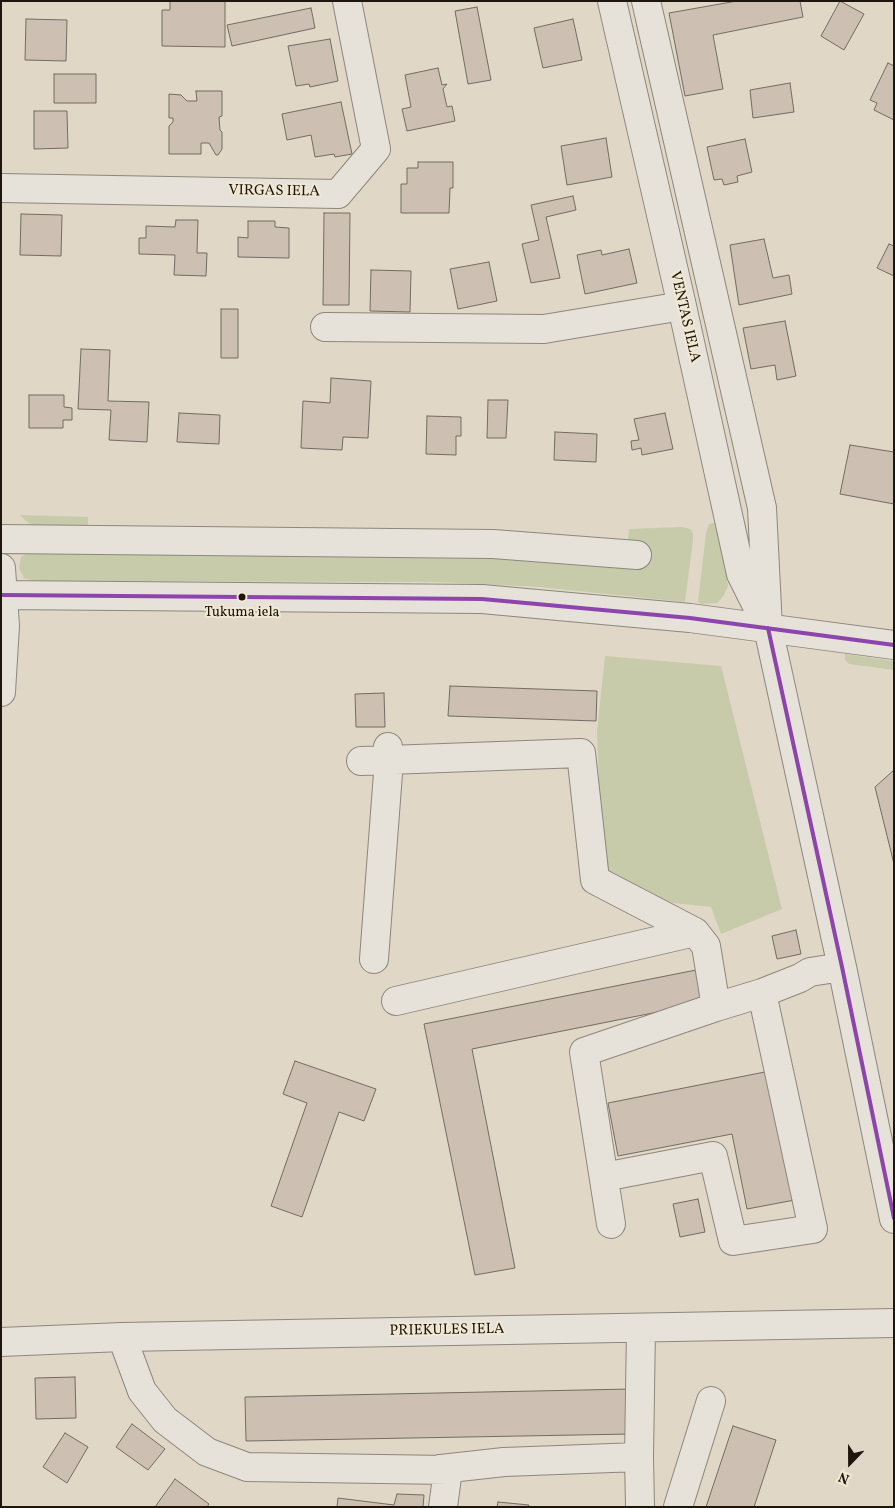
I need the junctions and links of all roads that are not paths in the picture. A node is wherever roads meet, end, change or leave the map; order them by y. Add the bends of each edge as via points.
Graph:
1 (347, 1) edge
2 (612, 1) edge
3 (646, 1) edge
4 (1, 188) edge
5 (682, 306) junction
6 (325, 327) dead end
7 (1, 539) edge
8 (637, 555) dead end
9 (1, 568) edge
10 (3, 595) edge
11 (768, 628) junction
12 (894, 645) edge
13 (1, 692) edge
14 (389, 754) junction
15 (361, 761) dead end
16 (694, 932) junction
17 (374, 959) dead end
18 (842, 967) junction
19 (762, 994) junction
20 (396, 1001) dead end
21 (716, 1007) junction
22 (604, 1177) junction
23 (894, 1219) edge
24 (611, 1224) dead end
25 (894, 1323) edge
26 (641, 1328) junction
27 (122, 1337) junction
28 (1, 1342) edge
29 (711, 1401) dead end
30 (639, 1457) junction
31 (441, 1469) junction
32 (443, 1507) edge
33 (640, 1507) edge
34 (678, 1507) edge

1 - 4 street, VIRGAS IELA via 376,149 338,194
2 - 5 street, VENTAS IELA
3 - 11 street, VENTAS IELA via 762,508
5 - 6 street via 544,329
5 - 11 street, VENTAS IELA via 741,574
7 - 8 street via 493,544
9 - 10 street
10 - 11 street via 482,599
10 - 13 street via 5,626
11 - 12 street
11 - 18 street, VENTAS IELA
14 - 15 street
14 - 16 street via 581,753 595,880
14 - 17 street
16 - 20 street
16 - 21 street via 706,946
18 - 19 street via 810,972
18 - 23 street, VENTAS IELA
19 - 21 street
19 - 22 street via 813,1229 733,1241 712,1156
21 - 22 street via 584,1052
22 - 24 street
25 - 26 street, PRIEKULES IELA
26 - 27 street, PRIEKULES IELA
26 - 30 street
27 - 28 street, PRIEKULES IELA
27 - 31 street via 142,1391 165,1420 207,1452 247,1466
29 - 34 street
30 - 31 street via 504,1462
30 - 33 street
31 - 32 street via 448,1470

